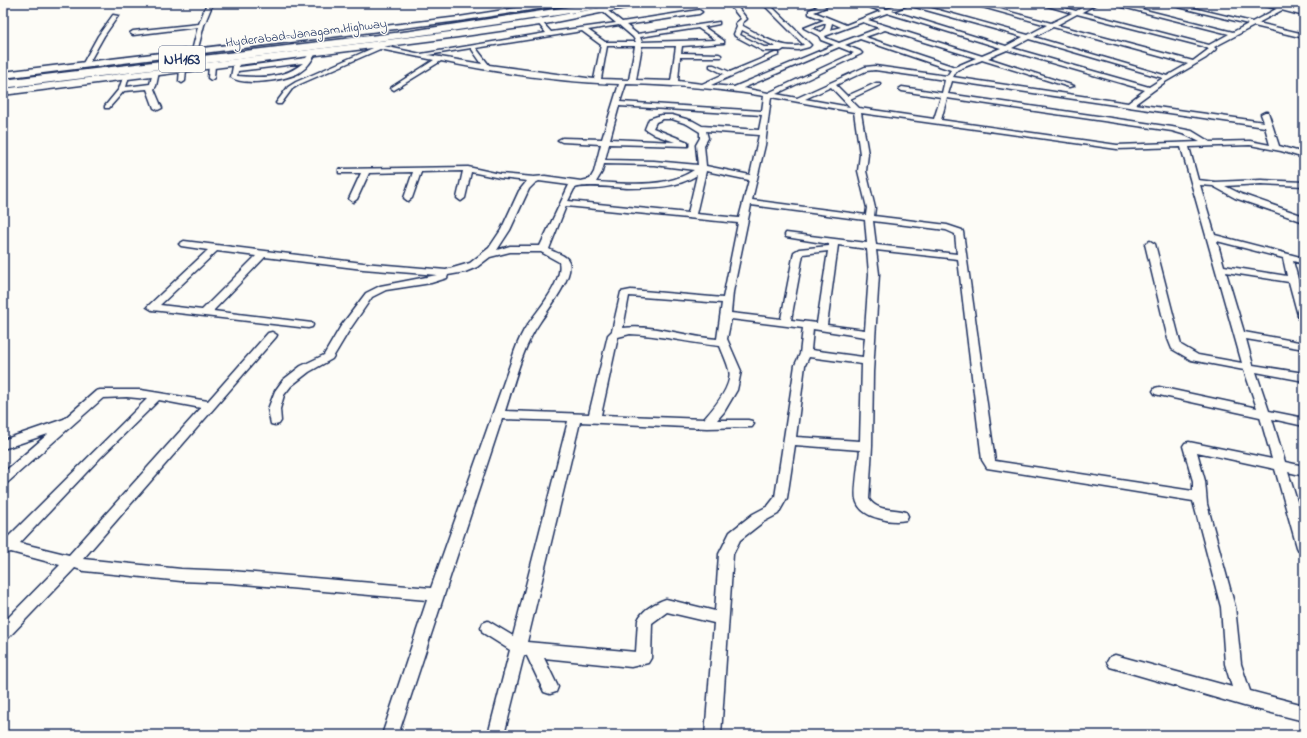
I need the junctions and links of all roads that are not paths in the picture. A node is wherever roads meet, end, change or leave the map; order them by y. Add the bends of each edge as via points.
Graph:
1 (210, 3) edge
2 (564, 3) edge
3 (595, 3) edge
4 (640, 3) edge
5 (730, 3) edge
6 (765, 3) edge
7 (813, 3) edge
8 (860, 3) edge
9 (907, 3) edge
10 (971, 3) edge
11 (1040, 3) edge
12 (1095, 3) edge
13 (1110, 3) edge
14 (1165, 3) edge
15 (1265, 3) edge
16 (608, 7) edge
17 (1282, 8) junction
18 (887, 11) junction
19 (698, 12) dead end
20 (1078, 13) junction
21 (1304, 14) edge
22 (115, 16) dead end
23 (830, 20) junction
24 (861, 20) junction
25 (540, 22) junction
26 (717, 23) dead end
27 (621, 24) junction
28 (1253, 24) junction
29 (201, 25) junction
30 (1052, 25) junction
31 (699, 26) junction
32 (846, 27) junction
33 (884, 28) junction
34 (584, 29) junction
35 (132, 33) dead end
36 (550, 34) junction
37 (1234, 34) junction
38 (822, 35) junction
39 (636, 36) junction
40 (1027, 36) junction
41 (1304, 36) edge
42 (859, 37) junction
43 (604, 44) junction
44 (639, 44) junction
45 (679, 44) junction
46 (839, 44) junction
47 (369, 45) junction
48 (472, 46) junction
49 (380, 47) junction
50 (1210, 47) junction
51 (1007, 48) junction
52 (194, 51) junction
53 (419, 54) junction
54 (777, 54) dead end
55 (677, 55) junction
56 (311, 56) junction
57 (718, 56) dead end
58 (980, 58) junction
59 (440, 59) junction
60 (1193, 63) junction
61 (86, 65) junction
62 (212, 65) junction
63 (235, 66) junction
64 (712, 66) dead end
65 (487, 67) junction
66 (183, 69) junction
67 (955, 69) junction
68 (156, 72) junction
69 (730, 74) junction
70 (3, 75) edge
71 (126, 76) junction
72 (211, 78) dead end
73 (1168, 78) junction
74 (949, 79) junction
75 (3, 81) edge
76 (182, 81) dead end
77 (596, 81) junction
78 (628, 81) junction
79 (674, 83) junction
80 (3, 84) edge
81 (832, 84) junction
82 (878, 84) dead end
83 (704, 85) junction
84 (153, 86) junction
85 (1071, 86) dead end
86 (394, 88) dead end
87 (122, 89) junction
88 (735, 89) junction
89 (902, 89) dead end
90 (1151, 90) junction
91 (3, 92) edge
92 (768, 95) junction
93 (945, 97) junction
94 (845, 99) junction
95 (797, 100) junction
96 (279, 103) dead end
97 (617, 104) junction
98 (1129, 105) junction
99 (107, 107) dead end
100 (158, 108) dead end
101 (857, 110) junction
102 (1102, 110) junction
103 (766, 113) junction
104 (1265, 114) dead end
105 (937, 122) junction
106 (1268, 125) junction
107 (701, 128) junction
108 (763, 133) junction
109 (562, 140) dead end
110 (606, 142) junction
111 (685, 144) junction
112 (1184, 144) junction
113 (1207, 144) junction
114 (700, 145) junction
115 (1275, 147) junction
116 (1304, 156) edge
117 (600, 162) junction
118 (702, 168) junction
119 (468, 169) junction
120 (366, 170) junction
121 (418, 170) junction
122 (342, 171) dead end
123 (753, 178) junction
124 (536, 180) junction
125 (1195, 182) junction
126 (588, 184) junction
127 (1215, 184) junction
128 (1304, 184) edge
129 (408, 198) dead end
130 (461, 198) dead end
131 (353, 199) dead end
132 (747, 202) junction
133 (564, 203) junction
134 (691, 217) junction
135 (869, 218) junction
136 (1304, 219) edge
137 (742, 221) junction
138 (789, 235) dead end
139 (1211, 237) junction
140 (184, 244) dead end
141 (1150, 244) dead end
142 (833, 245) junction
143 (872, 247) junction
144 (215, 248) junction
145 (544, 249) junction
146 (264, 254) junction
147 (488, 255) junction
148 (962, 257) junction
149 (1287, 257) junction
150 (1304, 261) edge
151 (1220, 268) junction
152 (458, 271) junction
153 (1293, 280) junction
154 (728, 302) junction
155 (205, 313) junction
156 (726, 315) junction
157 (1304, 319) edge
158 (785, 323) junction
159 (308, 325) dead end
160 (808, 325) junction
161 (821, 328) junction
162 (617, 332) junction
163 (870, 334) junction
164 (1239, 334) junction
165 (272, 335) dead end
166 (723, 343) junction
167 (1304, 346) edge
168 (805, 354) junction
169 (868, 361) junction
170 (1249, 368) junction
171 (1304, 378) edge
172 (1159, 391) dead end
173 (155, 397) junction
174 (210, 405) junction
175 (498, 415) junction
176 (1265, 415) junction
177 (575, 418) junction
178 (594, 419) junction
179 (72, 420) junction
180 (276, 421) dead end
181 (1304, 422) edge
182 (708, 424) junction
183 (748, 424) dead end
184 (788, 439) junction
185 (3, 445) edge
186 (866, 446) junction
187 (1281, 466) junction
188 (1304, 471) edge
189 (3, 480) edge
190 (1199, 497) junction
191 (901, 516) dead end
192 (5, 547) edge
193 (1304, 548) edge
194 (71, 563) junction
195 (436, 595) junction
196 (722, 619) junction
197 (488, 628) dead end
198 (3, 633) edge
199 (525, 649) junction
200 (1114, 662) dead end
201 (550, 687) dead end
202 (1244, 698) junction
203 (1304, 713) edge
204 (390, 735) edge
205 (496, 735) edge
206 (714, 735) edge

1 - 29 street
2 - 52 street via 459,19
3 - 75 highway, Hyderabad-Janagam Highway / NH163 via 447,26
4 - 16 street
5 - 6 street via 744,19 739,23 738,36 763,49 803,48 808,45
7 - 23 street via 823,7 810,12
8 - 18 street
9 - 18 street
9 - 40 street
10 - 30 street
11 - 20 street
12 - 20 street
13 - 37 street
14 - 28 street
15 - 17 street
16 - 25 street
16 - 27 street
16 - 80 highway, Hyderabad-Janagam Highway / NH163
17 - 21 street
17 - 28 street
18 - 24 street
18 - 51 street
19 - 27 street
20 - 30 street
20 - 50 street
22 - 61 street
23 - 32 street
23 - 38 street via 828,29
23 - 38 street via 807,27
24 - 32 street
24 - 33 street
25 - 36 street
25 - 47 street
26 - 31 street
27 - 34 street
27 - 39 street
28 - 37 street
28 - 41 street
29 - 35 street
29 - 52 street
30 - 40 street
30 - 60 street
31 - 39 street
31 - 45 street via 722,42
32 - 38 street
33 - 42 street
33 - 58 street
34 - 36 street
34 - 43 street
36 - 48 street
37 - 50 street
38 - 46 street via 823,39
39 - 44 street
40 - 51 street
40 - 73 street
42 - 46 street
42 - 67 street
43 - 44 street
43 - 77 street
44 - 45 street
44 - 78 street
45 - 55 street
46 - 88 street
46 - 92 street via 859,53
47 - 49 street
47 - 56 street
48 - 53 street
48 - 65 street
49 - 53 street
49 - 96 street via 298,82
50 - 60 street via 1213,49
51 - 58 street
51 - 90 street
52 - 61 street
53 - 59 street
54 - 69 street
55 - 57 street
55 - 79 street
56 - 63 street
56 - 63 street via 304,66 294,73 273,78 236,78
58 - 67 street
58 - 85 street
59 - 65 street
59 - 86 street
60 - 73 street
61 - 70 street
62 - 63 street
62 - 66 street
62 - 72 street
64 - 69 street
65 - 77 street
66 - 68 street
66 - 76 street
67 - 74 street
68 - 71 street
68 - 84 street
69 - 83 street
71 - 87 street
71 - 91 street
73 - 90 street
74 - 81 street via 871,68
74 - 93 street
74 - 102 street
77 - 78 street
78 - 79 street
78 - 97 street
79 - 83 street
81 - 94 street
81 - 95 street
82 - 94 street
83 - 88 street
84 - 87 street
84 - 100 street via 150,89
87 - 99 street
88 - 92 street
89 - 93 street
90 - 98 street
92 - 95 street
92 - 103 street
93 - 102 street
93 - 105 street
94 - 101 street
95 - 101 street
97 - 103 street
97 - 110 street
98 - 102 street
98 - 106 street
101 - 105 street
101 - 135 street via 864,154 862,171 871,208
102 - 113 street via 1189,133
103 - 108 street
104 - 106 street
105 - 112 street via 1117,147
106 - 115 street
107 - 108 street
107 - 111 street via 672,117 652,121 649,128 653,132
107 - 114 street via 704,137
108 - 123 street
109 - 110 street
110 - 111 street
110 - 117 street
111 - 114 street
112 - 113 street
112 - 125 street
113 - 115 street via 1250,142
114 - 118 street via 703,155
115 - 116 street
117 - 118 street
117 - 126 street via 593,182
118 - 123 street
118 - 126 street via 685,179 668,183
118 - 134 street
119 - 121 street
119 - 124 street
119 - 130 street
120 - 121 street
120 - 122 street
120 - 131 street
121 - 129 street
123 - 132 street
124 - 126 street
124 - 147 street via 524,189 501,239
125 - 127 street
125 - 139 street
126 - 133 street via 573,185
127 - 128 street
127 - 136 street via 1238,196
132 - 135 street
132 - 137 street
133 - 134 street
133 - 145 street
134 - 137 street
135 - 143 street
135 - 148 street via 947,228 959,232
137 - 154 street
138 - 142 street
139 - 149 street
139 - 151 street
140 - 144 street
141 - 170 street via 1176,347 1195,358
142 - 143 street
142 - 158 street via 799,252
142 - 161 street
143 - 148 street
143 - 163 street via 874,274
144 - 146 street
144 - 155 street via 152,307
145 - 147 street via 510,249
145 - 175 street via 545,252 562,260 565,264 563,274 544,310 531,328
146 - 152 street via 370,267 446,273
146 - 155 street
147 - 152 street via 474,265
148 - 190 street via 988,460 991,465
149 - 150 street
149 - 153 street
151 - 153 street
151 - 164 street
152 - 180 street via 431,280 383,288 369,295 328,357 286,383 274,408
153 - 157 street
154 - 156 street
154 - 162 street via 624,294
155 - 159 street
156 - 158 street
156 - 166 street
158 - 160 street
160 - 161 street
160 - 168 street
161 - 163 street
162 - 166 street via 644,331
162 - 178 street via 614,335
163 - 169 street
164 - 167 street
164 - 170 street
165 - 174 street
166 - 182 street via 735,371 731,390
168 - 169 street
168 - 184 street via 800,365
169 - 186 street
170 - 171 street
170 - 176 street
172 - 176 street
173 - 174 street
173 - 179 street via 113,392 100,394
173 - 192 street
174 - 194 street
175 - 177 street
175 - 195 street
176 - 181 street
176 - 187 street
177 - 178 street
177 - 199 street
178 - 182 street
179 - 185 street
179 - 189 street
182 - 183 street
184 - 186 street via 799,442
184 - 196 street via 781,498 773,510 735,536 726,554
186 - 191 street via 862,499 865,506 881,514
187 - 188 street
187 - 190 street via 1189,446 1199,481
187 - 193 street
190 - 202 street via 1228,608 1233,664
192 - 194 street
194 - 195 street via 181,575
194 - 198 street
195 - 204 street
196 - 199 street via 666,605 645,620 642,658 630,660
196 - 206 street
197 - 199 street
199 - 201 street
199 - 205 street
200 - 202 street
202 - 203 street

